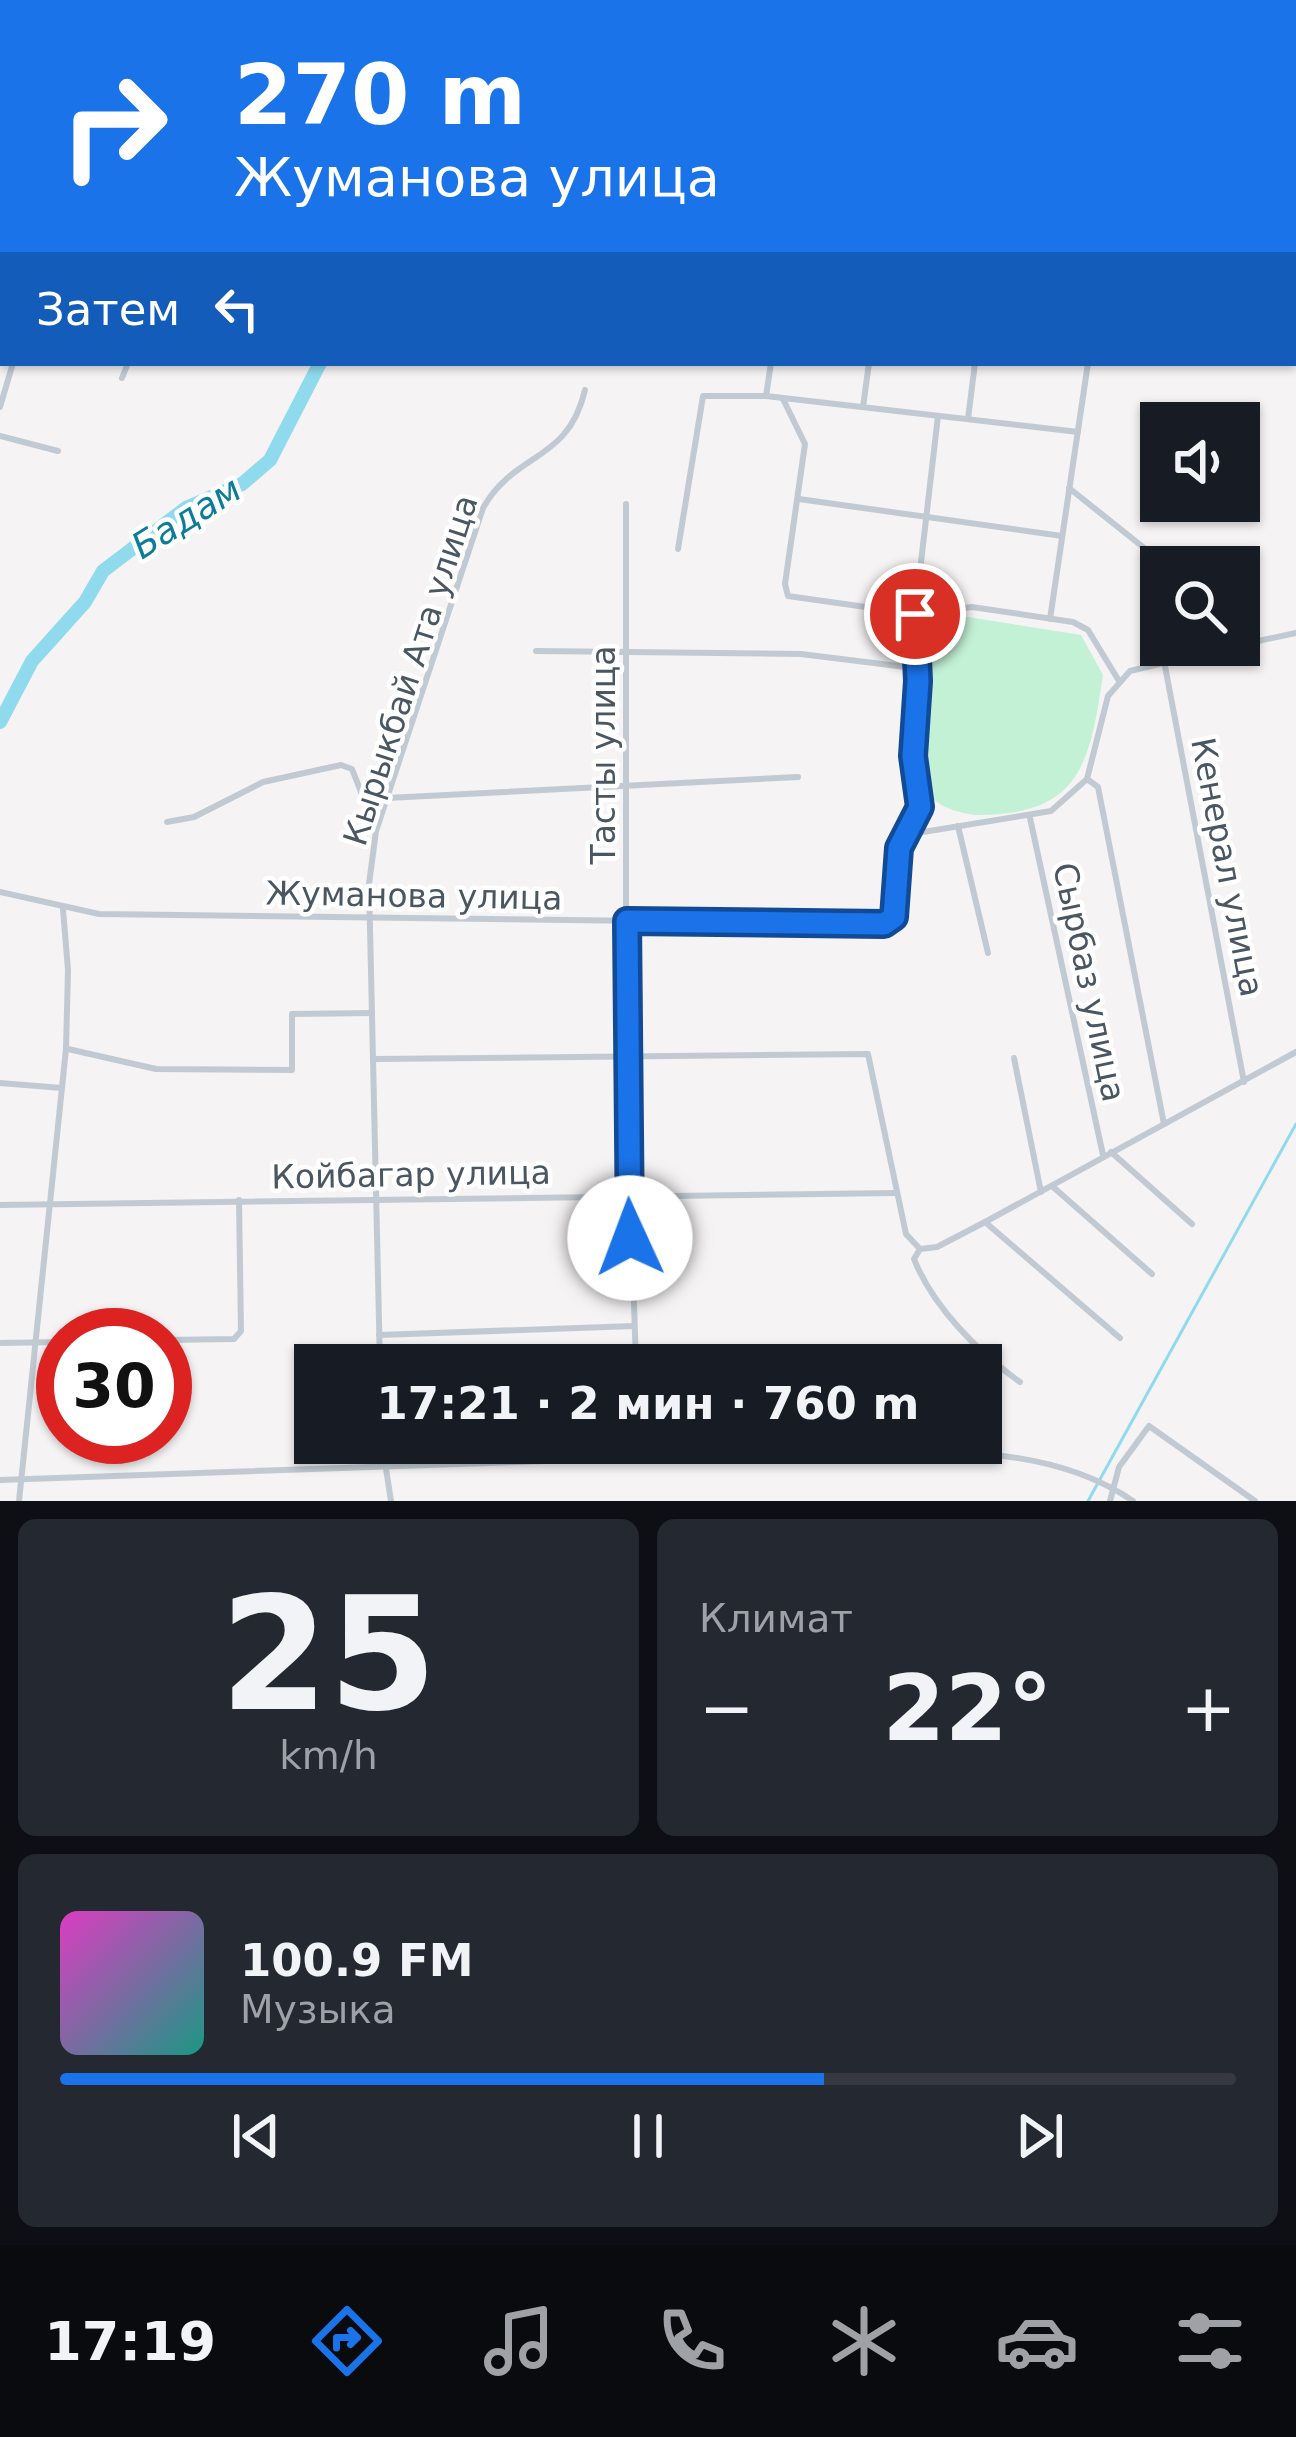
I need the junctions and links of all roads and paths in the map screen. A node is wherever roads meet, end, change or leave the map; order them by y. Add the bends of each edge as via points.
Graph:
1 (13, 366) edge
2 (127, 366) edge
3 (771, 366) edge
4 (869, 366) edge
5 (975, 366) edge
6 (1088, 366) edge
7 (122, 378) dead end
8 (585, 391) dead end
9 (766, 396) junction
10 (783, 399) junction
11 (0, 407) edge
12 (863, 407) junction
13 (938, 416) junction
14 (968, 419) junction
15 (1078, 432) junction
16 (0, 436) edge
17 (58, 451) dead end
18 (1070, 488) junction
19 (798, 498) junction
20 (626, 504) dead end
21 (926, 515) junction
22 (1062, 536) junction
23 (1142, 546) edge
24 (678, 550) dead end
25 (915, 614) junction
26 (1049, 619) junction
27 (1296, 633) edge
28 (1260, 640) edge
29 (626, 649) junction
30 (536, 651) dead end
31 (1147, 666) edge
32 (1165, 666) edge
33 (914, 668) junction
34 (1118, 681) junction
35 (798, 777) dead end
36 (1087, 779) junction
37 (629, 785) junction
38 (388, 798) junction
39 (1030, 818) junction
40 (167, 823) dead end
41 (958, 826) junction
42 (376, 832) junction
43 (911, 834) junction
44 (0, 892) edge
45 (63, 909) junction
46 (370, 920) junction
47 (627, 921) junction
48 (988, 952) dead end
49 (372, 1013) junction
50 (66, 1049) junction
51 (1296, 1052) edge
52 (1014, 1058) dead end
53 (375, 1059) junction
54 (626, 1059) junction
55 (1244, 1082) junction
56 (0, 1083) edge
57 (62, 1088) junction
58 (1164, 1124) junction
59 (1107, 1154) junction
60 (1052, 1186) junction
61 (1041, 1192) junction
62 (896, 1193) junction
63 (628, 1194) junction
64 (376, 1198) junction
65 (239, 1201) junction
66 (0, 1205) edge
67 (48, 1208) junction
68 (985, 1222) junction
69 (1192, 1224) dead end
70 (920, 1249) junction
71 (1152, 1274) dead end
72 (634, 1326) junction
73 (380, 1335) junction
74 (1120, 1338) dead end
75 (192, 1340) edge
76 (32, 1342) junction
77 (36, 1342) edge
78 (0, 1343) edge
79 (380, 1344) edge
80 (635, 1344) edge
81 (1020, 1382) dead end
82 (1002, 1458) edge
83 (383, 1464) edge
84 (497, 1464) edge
85 (383, 1468) junction
86 (0, 1480) edge
87 (21, 1480) junction
88 (1114, 1488) junction
89 (19, 1501) edge
90 (391, 1501) edge
91 (1110, 1501) edge
92 (1132, 1501) edge
93 (1255, 1501) edge

1 - 11 street
2 - 7 street
3 - 9 street
4 - 12 street
5 - 14 street
6 - 15 street
8 - 38 street, Кырыкбай Ата улица via 565,438 507,478 483,508
9 - 10 street
9 - 24 street via 703,396
10 - 12 street
10 - 19 street via 805,444
12 - 13 street
13 - 14 street
13 - 21 street
14 - 15 street
15 - 18 street
16 - 17 street
18 - 22 street
18 - 23 street
19 - 21 street
19 - 25 street via 788,596
20 - 29 street, Тасты улица
21 - 22 street
21 - 25 street
22 - 26 street
25 - 26 street via 971,608
25 - 33 street
26 - 34 street via 1088,631
27 - 28 street
29 - 30 street
29 - 33 street via 801,654
29 - 37 street, Тасты улица
31 - 34 street
32 - 55 street, Кенерал улица
33 - 43 street via 920,807
34 - 36 street
35 - 37 street
36 - 39 street via 1069,799
36 - 58 street via 1098,787
37 - 38 street
37 - 47 street, Тасты улица
38 - 42 street, Кырыкбай Ата улица
39 - 41 street
39 - 59 street, Сырбаз улица
40 - 42 street via 263,782 341,765 352,769
41 - 43 street
41 - 48 street
42 - 46 street, Кырыкбай Ата улица
43 - 47 street, Жуманова улица via 899,848 894,917 884,924
44 - 45 street, Жуманова улица
45 - 46 street, Жуманова улица
45 - 50 street
46 - 47 street, Жуманова улица
46 - 49 street, Кырыкбай Ата улица
47 - 54 street, Тасты улица
49 - 50 street via 292,1014 292,1070 156,1069
49 - 53 street, Кырыкбай Ата улица
50 - 57 street
51 - 55 street
52 - 61 street
53 - 54 street
53 - 64 street, Кырыкбай Ата улица
54 - 62 street via 868,1054
54 - 63 street, Тасты улица
55 - 58 street
56 - 57 street
57 - 67 street
58 - 59 street
59 - 60 street
59 - 69 street, Сырбаз улица
60 - 61 street
60 - 71 street
61 - 68 street
62 - 63 street, Койбагар улица
62 - 70 street via 906,1234
63 - 64 street, Койбагар улица
63 - 72 street, Тасты улица
64 - 65 street, Койбагар улица
64 - 73 street, Кырыкбай Ата улица
65 - 67 street, Койбагар улица
65 - 75 street via 241,1331 233,1339
66 - 67 street, Койбагар улица
67 - 76 street
68 - 70 street
68 - 74 street
70 - 81 street via 914,1259 934,1297
72 - 73 street
72 - 80 street, Тасты улица
73 - 79 street, Кырыкбай Ата улица
76 - 77 street
76 - 78 street
76 - 87 street
82 - 88 street via 1064,1466
83 - 85 street
84 - 85 street
85 - 87 street
85 - 90 street
86 - 87 street
87 - 89 street
88 - 91 street
88 - 92 street
88 - 93 street via 1149,1426

